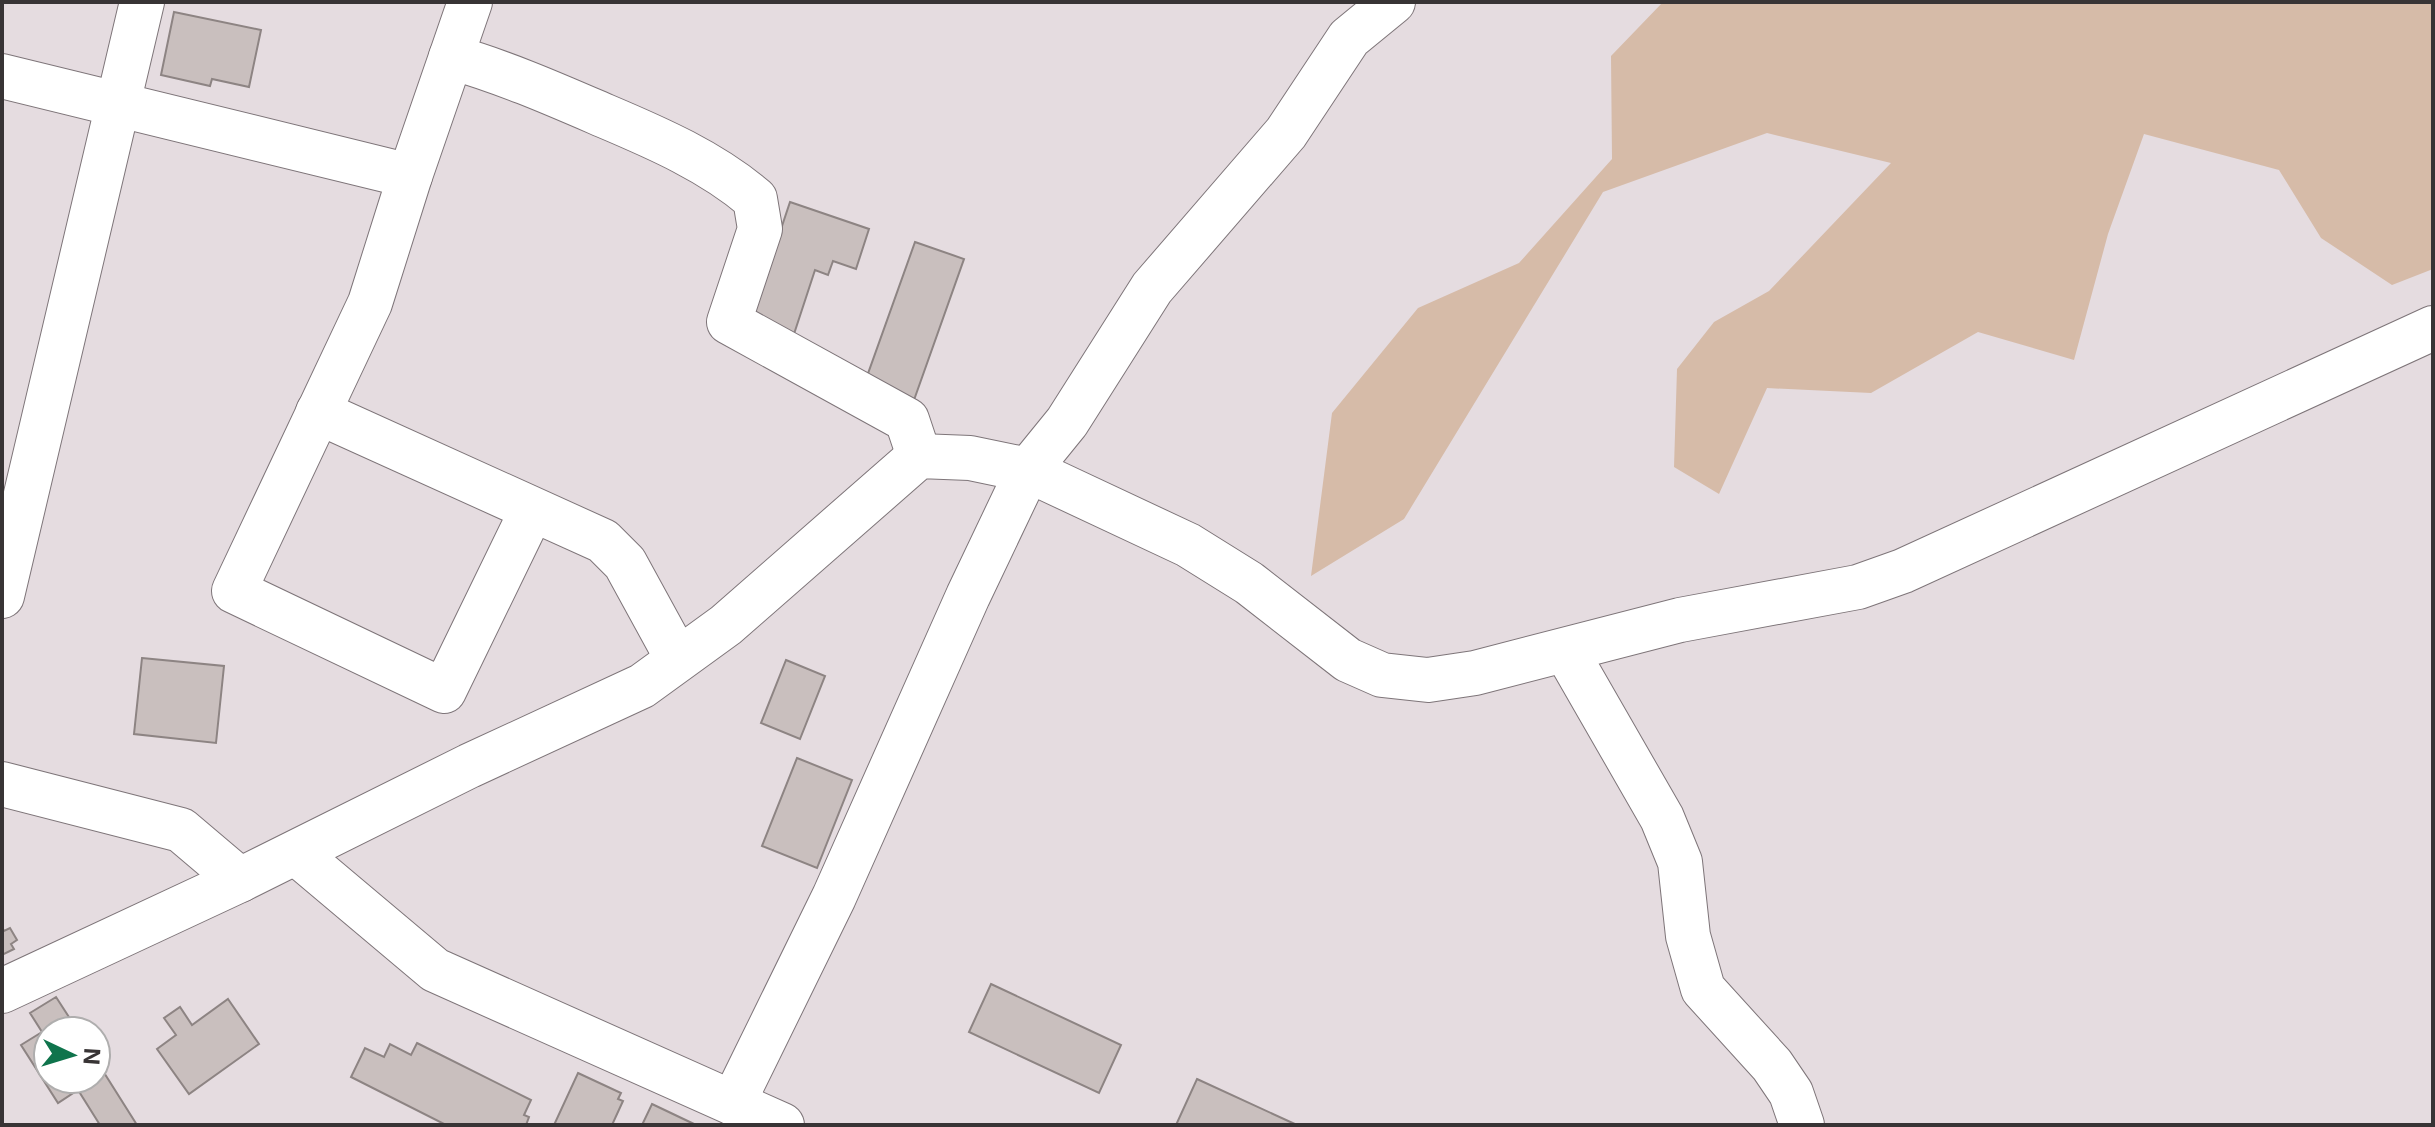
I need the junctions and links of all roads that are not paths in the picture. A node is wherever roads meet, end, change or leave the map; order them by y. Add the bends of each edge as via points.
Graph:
1 (142, 2) edge
2 (470, 2) edge
3 (1393, 2) edge
4 (451, 57) junction
5 (2, 76) edge
6 (119, 102) junction
7 (410, 176) junction
8 (2433, 328) edge
9 (318, 412) junction
10 (919, 456) junction
11 (1028, 470) junction
12 (532, 510) junction
13 (2, 596) edge
14 (1566, 651) junction
15 (677, 658) junction
16 (2, 784) edge
17 (296, 853) junction
18 (240, 880) junction
19 (2, 991) edge
20 (733, 1103) junction
21 (782, 1125) edge
22 (1802, 1125) edge

1 - 6 street
2 - 4 street
3 - 11 street via 1349,38 1286,133 1152,288 1067,422
4 - 7 street
4 - 10 street via 506,73 648,135 733,180 755,199 760,229 729,322 907,420
5 - 6 street
6 - 7 street
6 - 13 street
7 - 9 street via 370,303
8 - 14 street via 1903,571 1858,587 1680,620
9 - 12 street
9 - 12 street via 234,591 444,691
10 - 11 street via 970,458
10 - 15 street via 726,625
11 - 14 street via 1188,545 1249,583 1348,660 1382,675 1428,680
11 - 20 street via 834,897
12 - 15 street via 603,541 625,563
14 - 22 street via 1662,818 1680,862 1688,936 1703,989 1772,1065 1791,1093
15 - 17 street via 642,686
16 - 18 street via 181,830
17 - 18 street
17 - 20 street via 435,970
18 - 19 street
20 - 21 street

